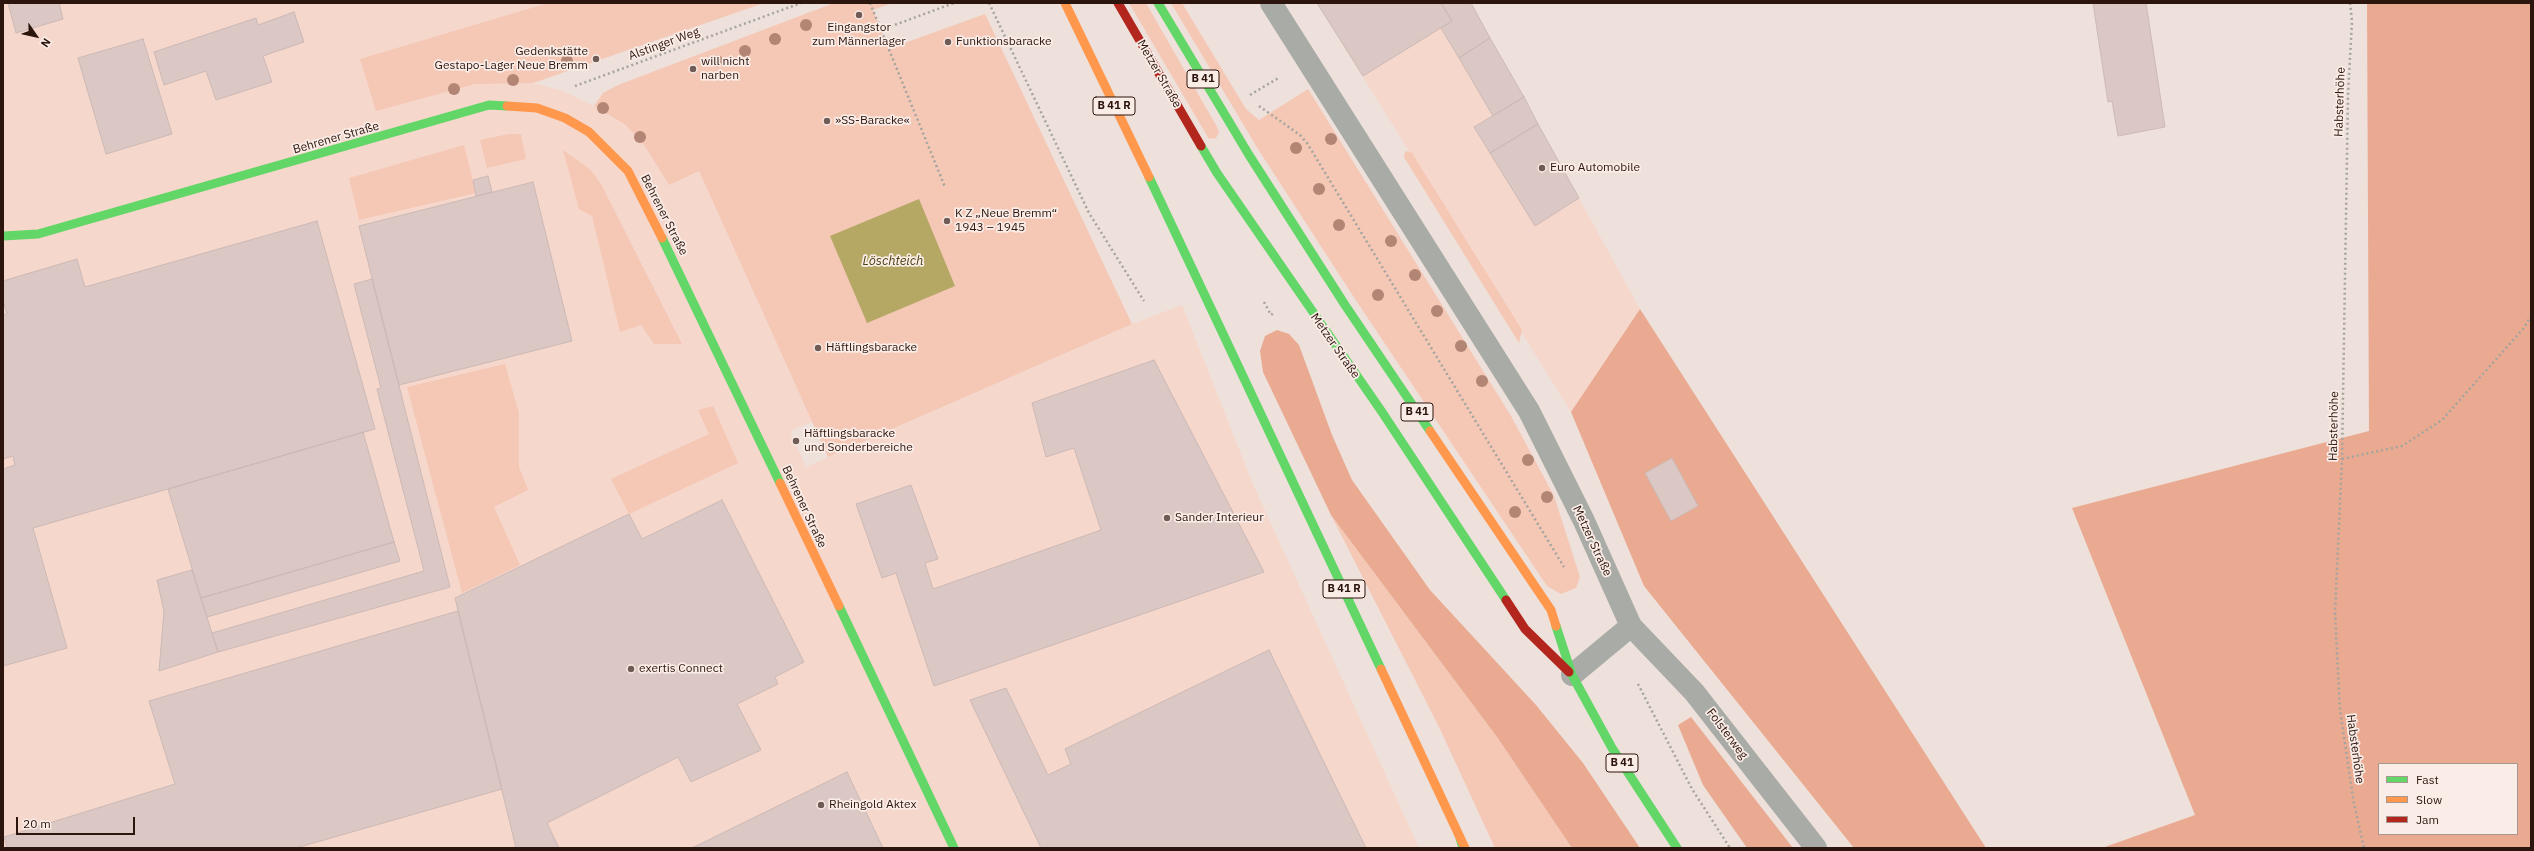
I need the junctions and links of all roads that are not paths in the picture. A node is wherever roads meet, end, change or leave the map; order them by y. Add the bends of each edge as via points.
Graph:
1 (1065, 3) edge
2 (1118, 3) edge
3 (1158, 3) edge
4 (1271, 3) edge
5 (3, 236) edge
6 (1631, 626) junction
7 (1572, 675) junction
8 (954, 848) edge
9 (1464, 848) edge
10 (1677, 848) edge
11 (1816, 848) edge

1 - 9 main road, B 41 R
2 - 7 main road, Metzer Straße / B 41 via 1216,173 1382,412 1525,629
3 - 7 main road, Metzer Straße / B 41 via 1249,155 1345,305 1551,610
4 - 6 street, Metzer Straße via 1529,411 1584,521
5 - 8 main road, Behrener Straße via 38,234 489,105 537,108 565,118 589,132 628,171 643,197
6 - 7 street
6 - 11 street, Folsterweg via 1694,692
7 - 10 main road, Metzer Straße / B 41 via 1612,748

